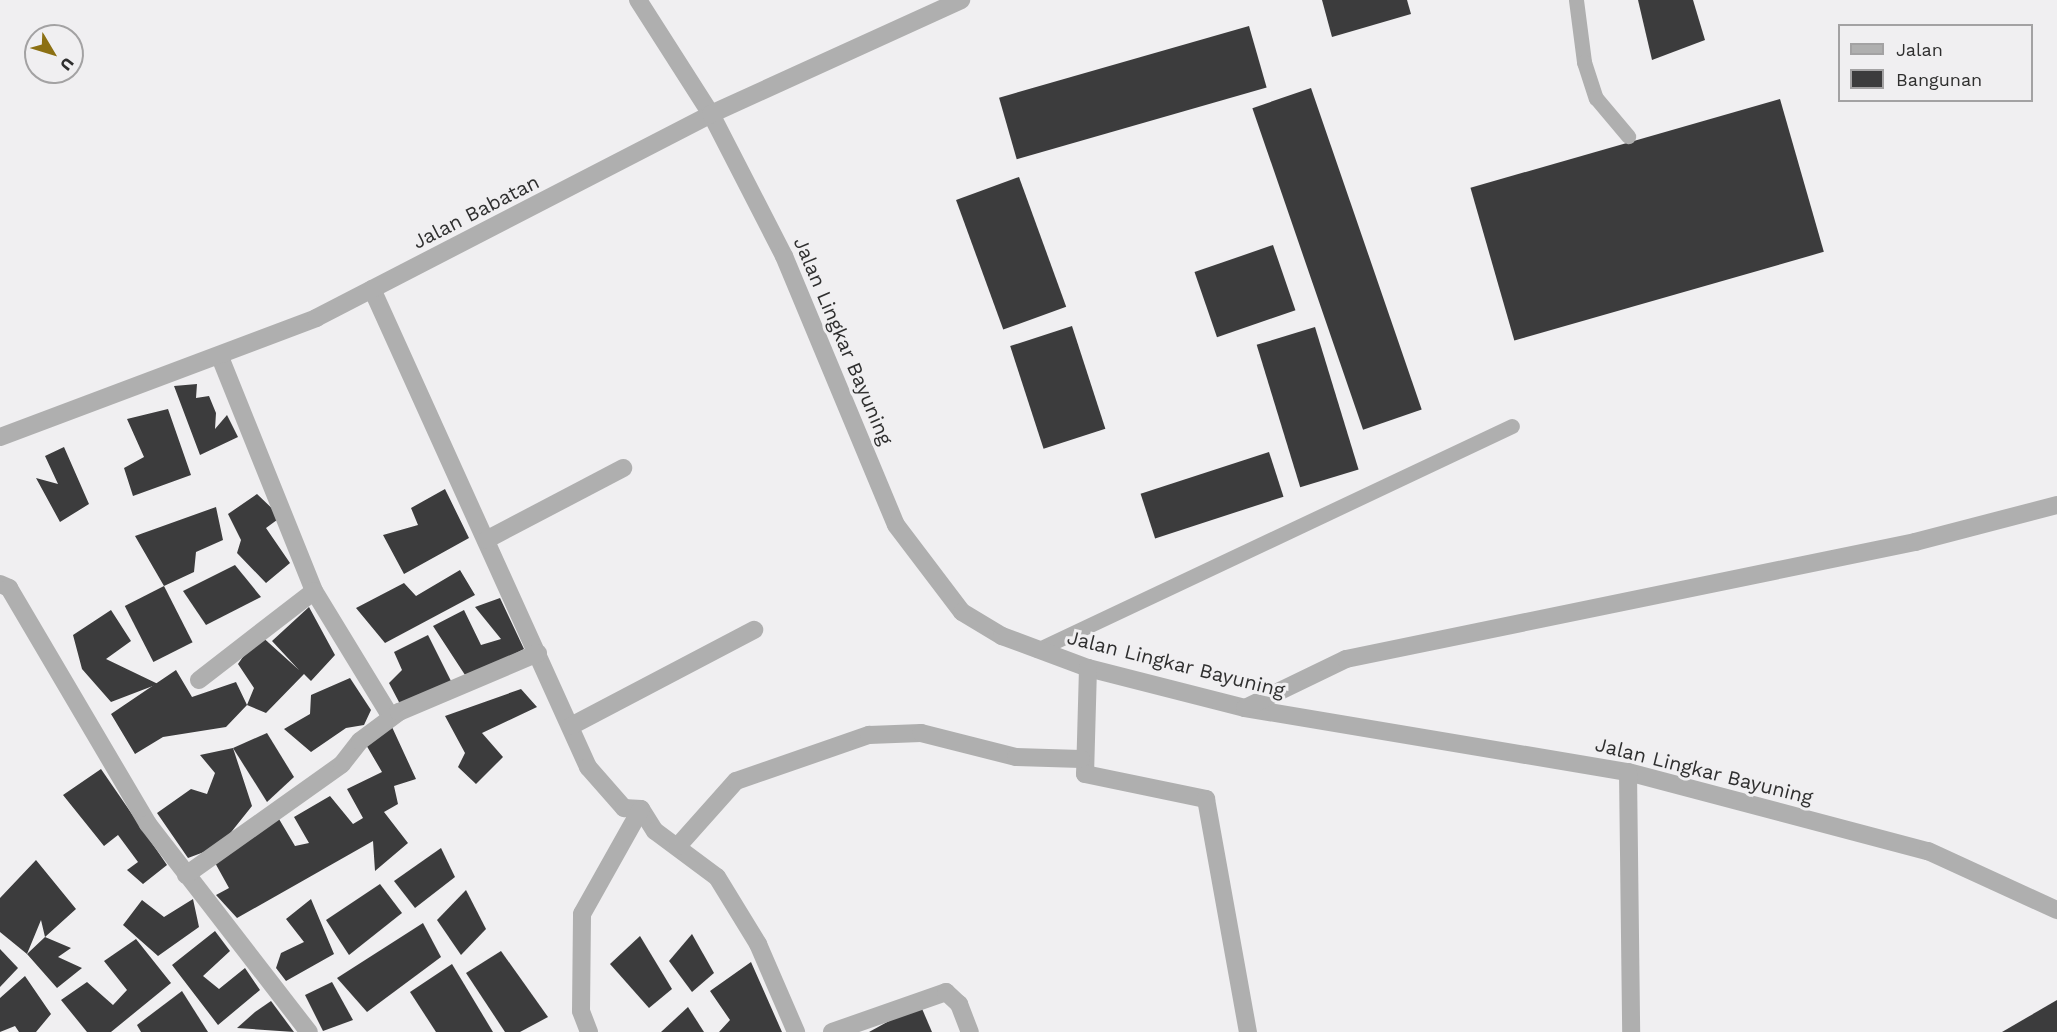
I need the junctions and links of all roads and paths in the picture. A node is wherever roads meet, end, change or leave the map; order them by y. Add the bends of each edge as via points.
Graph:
1 (638, 0) edge
2 (961, 0) edge
3 (1576, 0) edge
4 (711, 114) junction
5 (1628, 136) dead end
6 (372, 289) junction
7 (220, 357) junction
8 (1512, 426) dead end
9 (0, 437) edge
10 (623, 468) dead end
11 (2057, 504) edge
12 (486, 540) junction
13 (0, 584) edge
14 (314, 591) junction
15 (753, 630) dead end
16 (1037, 650) junction
17 (537, 653) junction
18 (1088, 668) junction
19 (200, 680) dead end
20 (1245, 708) junction
21 (391, 717) junction
22 (571, 726) junction
23 (1081, 759) junction
24 (1628, 772) junction
25 (641, 809) junction
26 (678, 846) junction
27 (186, 875) junction
28 (2057, 910) edge
29 (309, 1032) edge
30 (589, 1032) edge
31 (795, 1032) edge
32 (832, 1032) edge
33 (970, 1032) edge
34 (1248, 1032) edge
35 (1631, 1032) edge

1 - 4 street, Jalan Lingkar Bayuning
2 - 4 street, Jalan Babatan
3 - 5 lane via 1584,62 1596,98
4 - 6 street, Jalan Babatan
4 - 16 street, Jalan Lingkar Bayuning via 784,256 896,525 962,612
6 - 7 street, Jalan Babatan
6 - 12 street
7 - 9 street, Jalan Babatan
7 - 14 street
8 - 16 lane
10 - 12 street
11 - 20 street via 1915,543 1346,658
12 - 17 street
13 - 27 street via 9,588 148,824
14 - 19 street
14 - 21 street
15 - 22 street
16 - 18 street, Jalan Lingkar Bayuning
17 - 21 street
17 - 22 street
18 - 20 street, Jalan Lingkar Bayuning
18 - 23 street
20 - 24 street, Jalan Lingkar Bayuning
21 - 27 street via 360,741 342,764
22 - 25 street via 603,790 624,808
23 - 26 street via 1016,757 921,733 869,735 736,781
23 - 34 street via 1090,778 1206,800
24 - 28 street, Jalan Lingkar Bayuning via 1928,850
24 - 35 street
25 - 26 street via 655,831
25 - 30 street via 582,914 581,1011
26 - 31 street via 717,877 758,944
27 - 29 street
32 - 33 street via 946,992 959,1004

